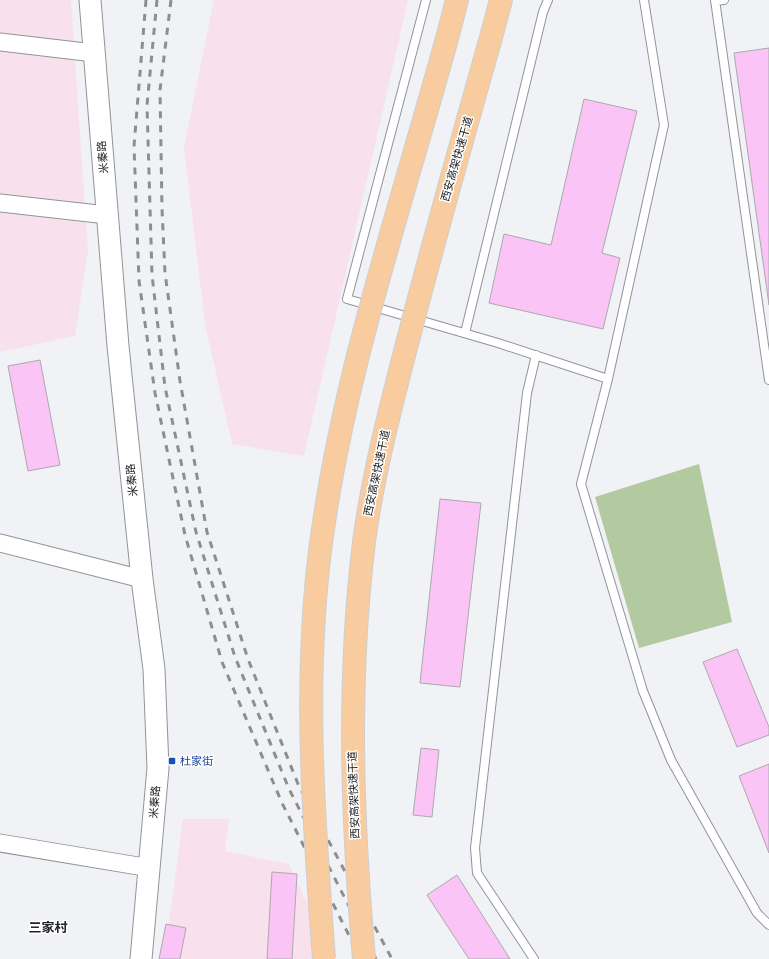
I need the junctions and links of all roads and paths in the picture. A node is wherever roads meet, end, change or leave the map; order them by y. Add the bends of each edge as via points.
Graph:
1 (90, 0) edge
2 (426, 0) edge
3 (457, 0) edge
4 (501, 0) edge
5 (548, 0) edge
6 (644, 0) edge
7 (724, 0) edge
8 (715, 1) edge
9 (0, 42) edge
10 (94, 53) junction
11 (0, 203) edge
12 (107, 215) junction
13 (465, 333) junction
14 (536, 355) junction
15 (608, 379) junction
16 (769, 380) edge
17 (0, 543) edge
18 (142, 579) junction
19 (0, 843) edge
20 (150, 868) junction
21 (769, 925) edge
22 (141, 959) edge
23 (324, 959) edge
24 (364, 959) edge
25 (534, 959) edge

1 - 10 street, 米秦路
2 - 13 lane via 347,299
3 - 23 highway, bridge via 359,354 332,475 320,552 314,623 312,766
4 - 24 highway, 西安高架快速干道, bridge via 397,382 364,540 353,676 352,749 354,822
5 - 13 lane
6 - 15 lane via 664,125
7 - 8 lane
8 - 16 lane
9 - 10 street
10 - 12 street, 米秦路
11 - 12 street
12 - 18 street, 米秦路
13 - 14 lane
14 - 15 lane
14 - 25 lane via 527,393 474,848 477,873
15 - 21 lane via 581,484 643,691 671,760 757,913
17 - 18 street
18 - 20 street, 米秦路 via 154,669 158,759
19 - 20 street
20 - 22 street, 米秦路

